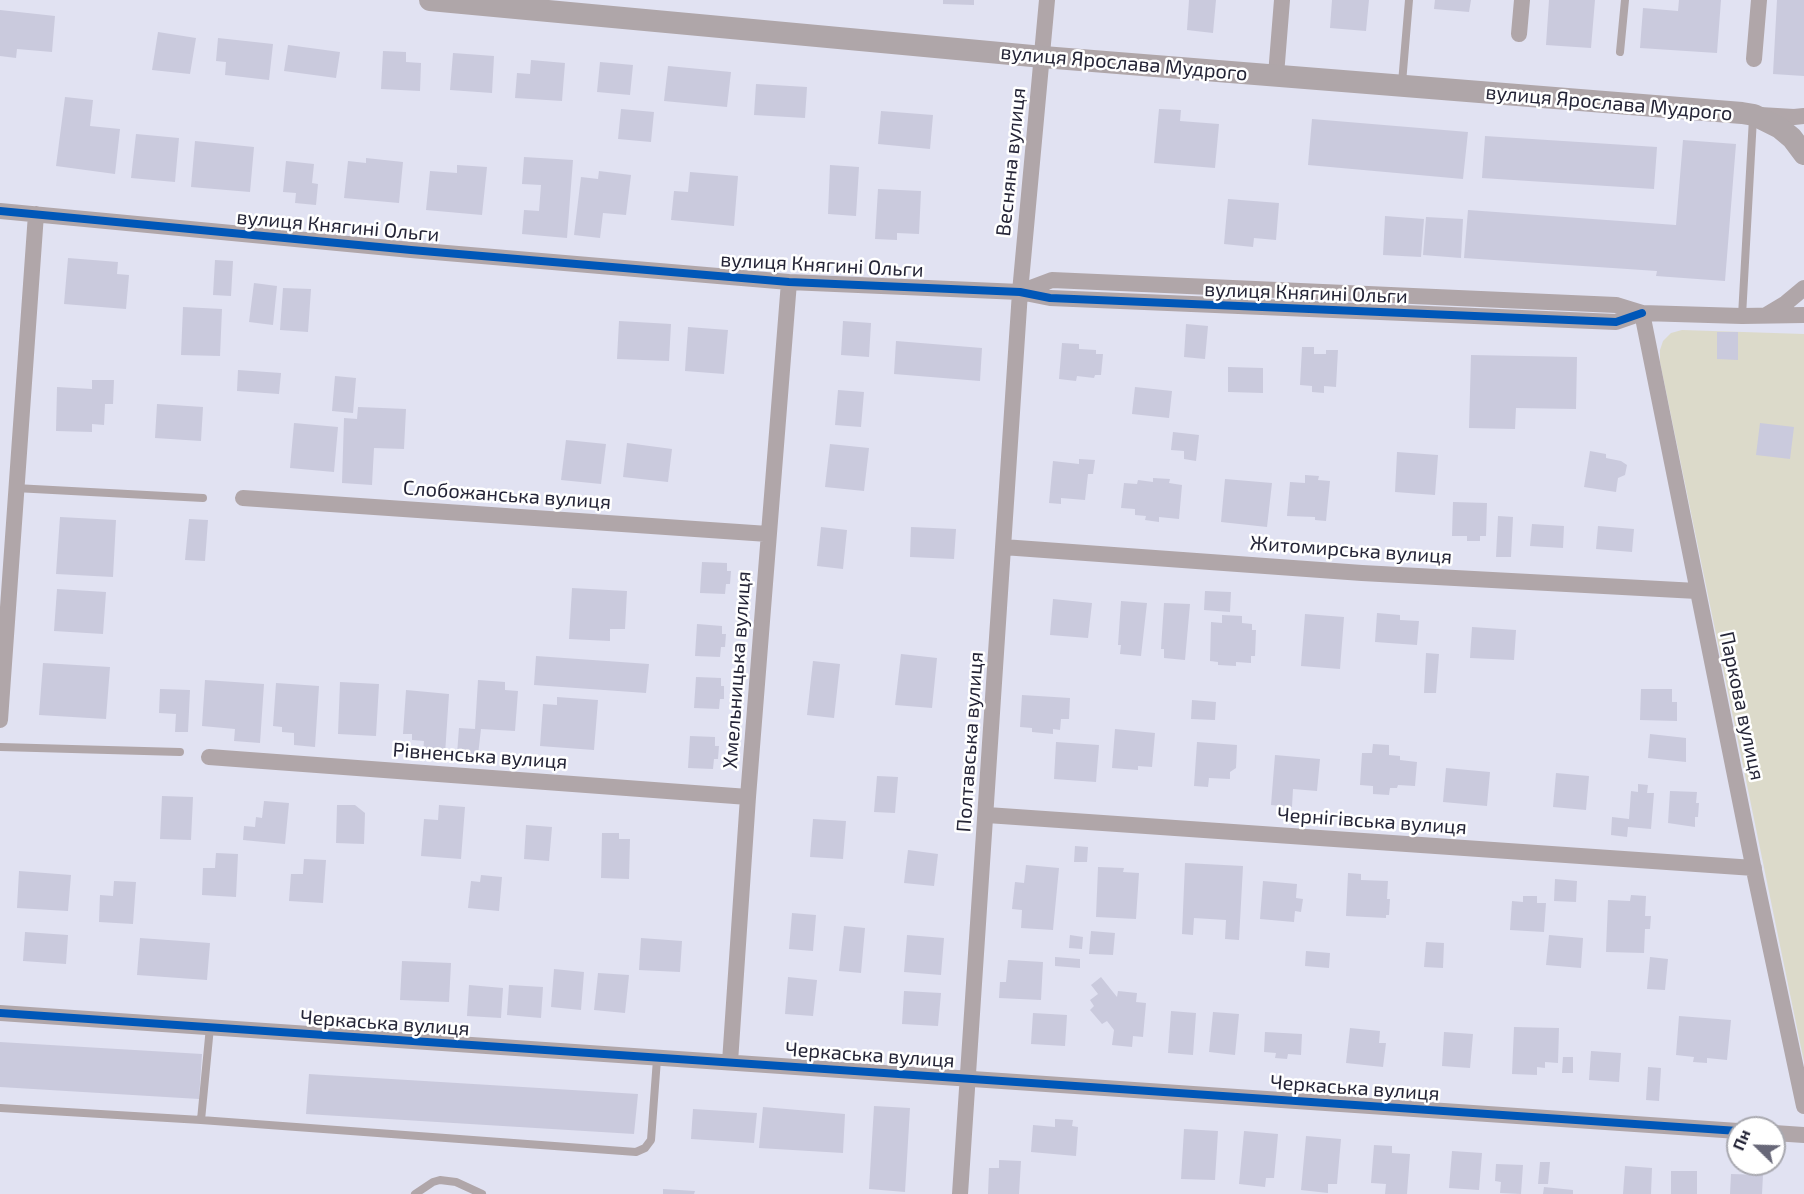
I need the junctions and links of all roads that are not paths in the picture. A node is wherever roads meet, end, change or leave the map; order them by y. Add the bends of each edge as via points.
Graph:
1 (430, 0) edge
2 (1047, 0) edge
3 (1282, 0) edge
4 (1409, 0) edge
5 (1522, 0) edge
6 (1625, 0) edge
7 (1759, 0) edge
8 (1519, 34) dead end
9 (1620, 52) dead end
10 (1043, 57) junction
11 (1754, 59) dead end
12 (1276, 75) junction
13 (1402, 86) junction
14 (1754, 115) junction
15 (1804, 116) edge
16 (1804, 154) edge
17 (0, 211) edge
18 (36, 214) junction
19 (789, 282) junction
20 (1804, 288) edge
21 (1020, 292) junction
22 (1642, 313) junction
23 (1766, 315) junction
24 (1804, 315) edge
25 (1742, 316) junction
26 (15, 488) junction
27 (203, 498) dead end
28 (243, 498) dead end
29 (768, 534) junction
30 (1003, 547) junction
31 (1697, 591) junction
32 (0, 720) edge
33 (0, 747) edge
34 (180, 752) dead end
35 (209, 757) dead end
36 (748, 797) junction
37 (987, 815) junction
38 (1754, 868) junction
39 (0, 1012) edge
40 (210, 1028) junction
41 (657, 1059) junction
42 (730, 1062) junction
43 (968, 1077) junction
44 (1804, 1106) edge
45 (0, 1108) edge
46 (201, 1119) junction
47 (1726, 1130) edge
48 (1786, 1134) edge
49 (1804, 1135) edge
50 (415, 1194) edge
51 (482, 1194) edge
52 (960, 1194) edge

1 - 10 main road, вулиця Ярослава Мудрого
2 - 10 street, Весняна вулиця
3 - 12 street
4 - 13 lane
5 - 8 street
6 - 9 lane
7 - 11 street
10 - 12 main road, вулиця Ярослава Мудрого
10 - 21 street, Весняна вулиця
12 - 13 main road, вулиця Ярослава Мудрого
13 - 14 main road, вулиця Ярослава Мудрого
14 - 15 street
14 - 16 main road, вулиця Ярослава Мудрого via 1780,128
14 - 25 lane
17 - 18 street, вулиця Княгині Ольги
18 - 19 street, вулиця Княгині Ольги
18 - 26 street
19 - 21 street, вулиця Княгині Ольги
19 - 29 street, Хмельницька вулиця
20 - 23 street
21 - 22 street, вулиця Княгині Ольги via 1052,280 1616,305
21 - 30 street, Полтавська вулиця
22 - 25 street, вулиця Княгині Ольги
22 - 31 street, Паркова вулиця
23 - 24 street, вулиця Княгині Ольги
23 - 25 street, вулиця Княгині Ольги
26 - 27 lane
26 - 32 street
28 - 29 street, Слобожанська вулиця
29 - 36 street, Хмельницька вулиця
30 - 31 street, Житомирська вулиця via 1362,573
30 - 37 street, Полтавська вулиця
31 - 38 street, Паркова вулиця
33 - 34 lane
35 - 36 street, Рівненська вулиця
36 - 42 street, Хмельницька вулиця
37 - 38 street, Чернігівська вулиця
37 - 43 street, Полтавська вулиця
38 - 44 street, Паркова вулиця
39 - 40 street, Черкаська вулиця
40 - 41 street, Черкаська вулиця
40 - 46 lane
41 - 42 street, Черкаська вулиця
41 - 46 lane via 651,1140 636,1152
42 - 43 street, Черкаська вулиця
43 - 47 street, Черкаська вулиця
43 - 52 street, Полтавська вулиця
45 - 46 lane
48 - 49 street
50 - 51 lane via 433,1182 450,1180

